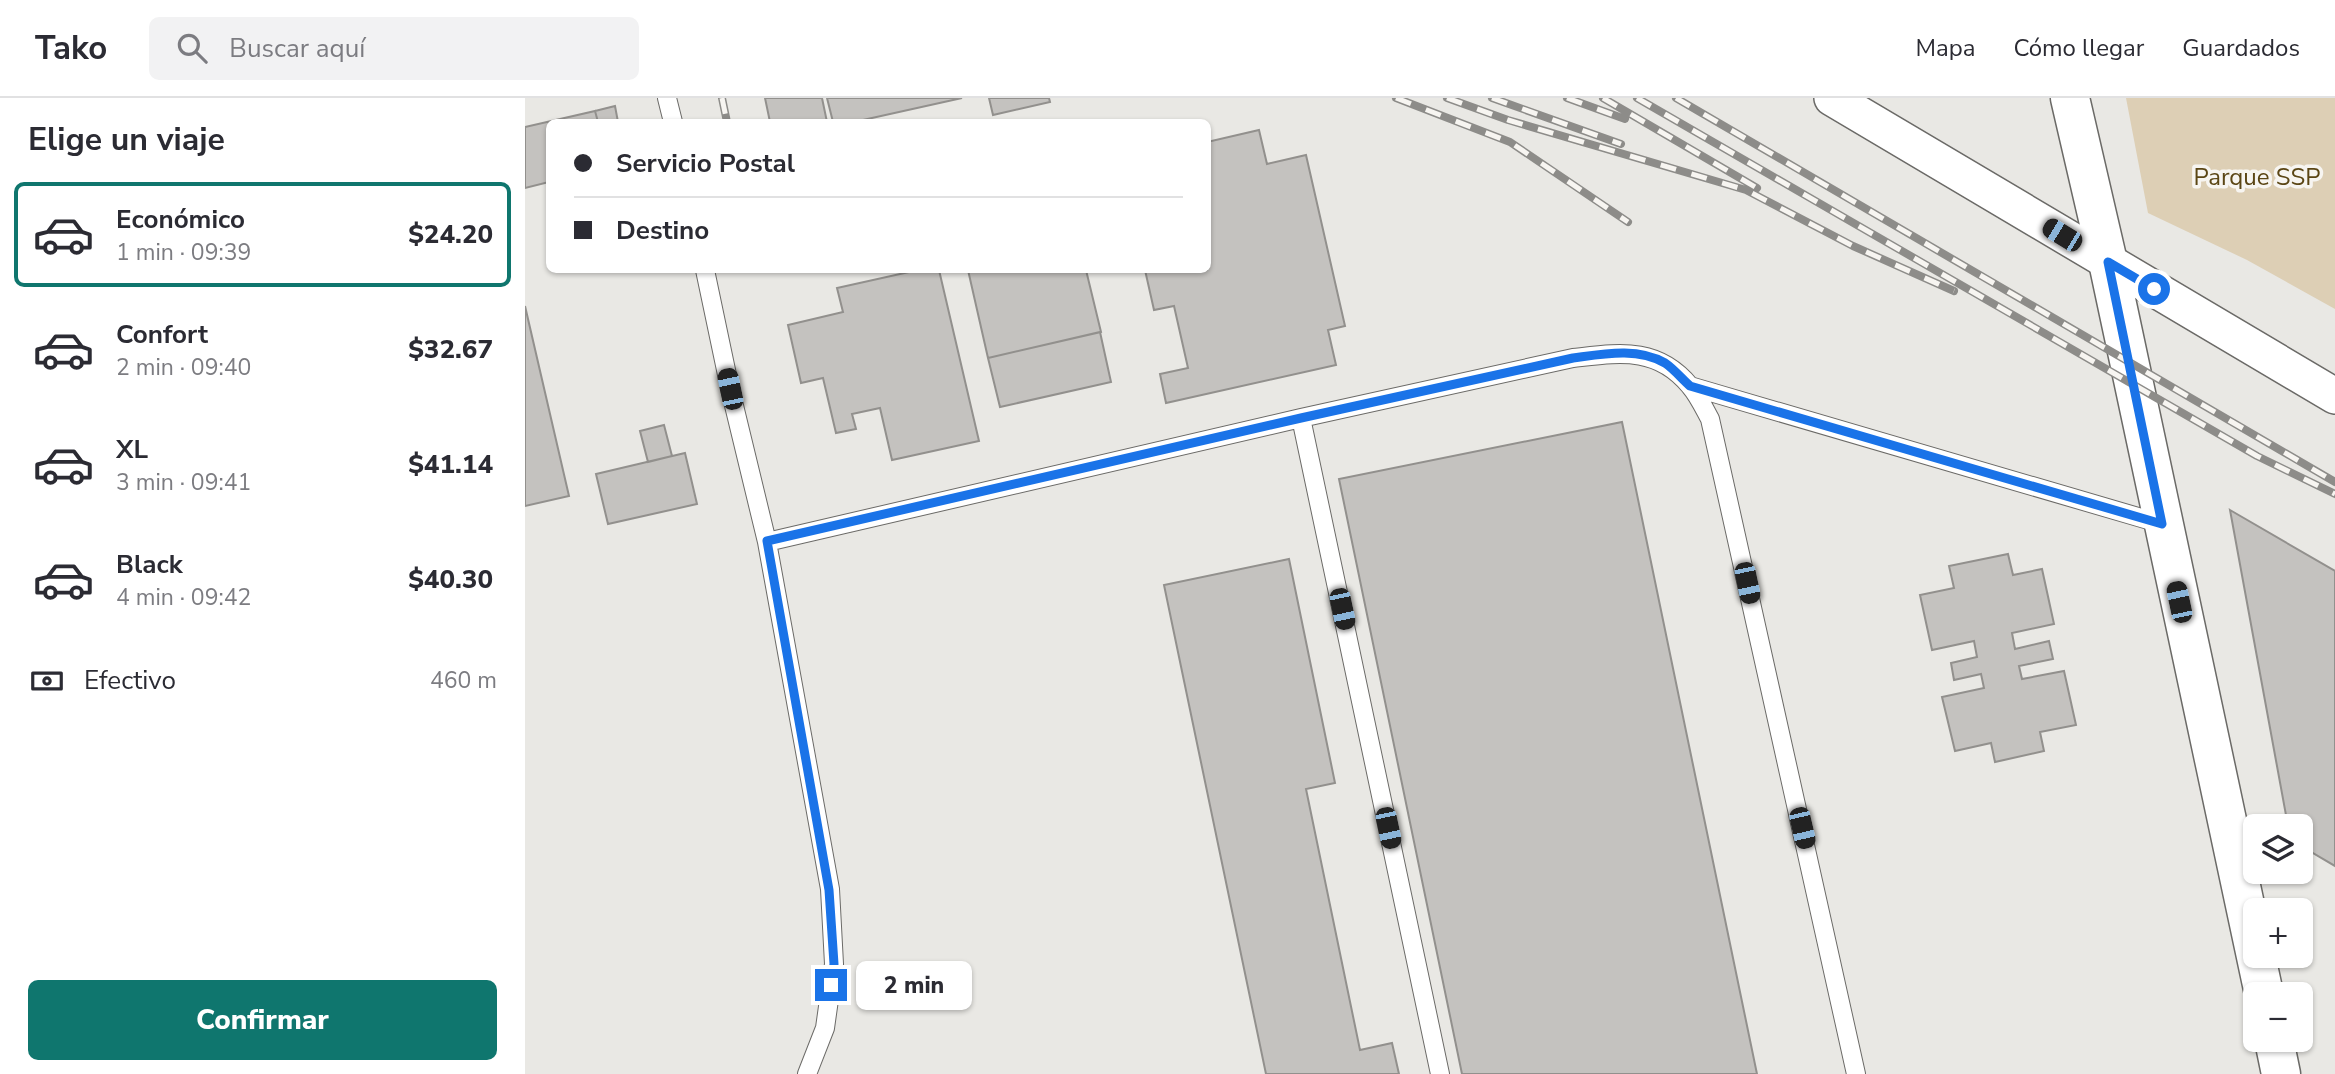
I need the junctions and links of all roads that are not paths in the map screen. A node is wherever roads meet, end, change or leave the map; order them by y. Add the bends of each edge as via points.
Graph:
1 (667, 98) edge
2 (1832, 98) edge
3 (2070, 98) edge
4 (672, 119) edge
5 (2108, 262) junction
6 (706, 273) edge
7 (1690, 386) junction
8 (2335, 396) edge
9 (1301, 418) junction
10 (2162, 524) junction
11 (767, 541) junction
12 (2261, 982) edge
13 (2276, 1052) edge
14 (807, 1074) edge
15 (1440, 1074) edge
16 (1856, 1074) edge
17 (2281, 1074) edge

1 - 4 lane
2 - 5 street
3 - 5 street
5 - 8 street
5 - 10 street
6 - 11 lane
7 - 9 lane via 1666,364 1641,354 1616,353 1573,358
7 - 10 lane
7 - 16 lane via 1710,419
9 - 11 lane
9 - 15 lane
10 - 12 street
11 - 14 lane via 829,890 834,964 825,1028
13 - 17 street

